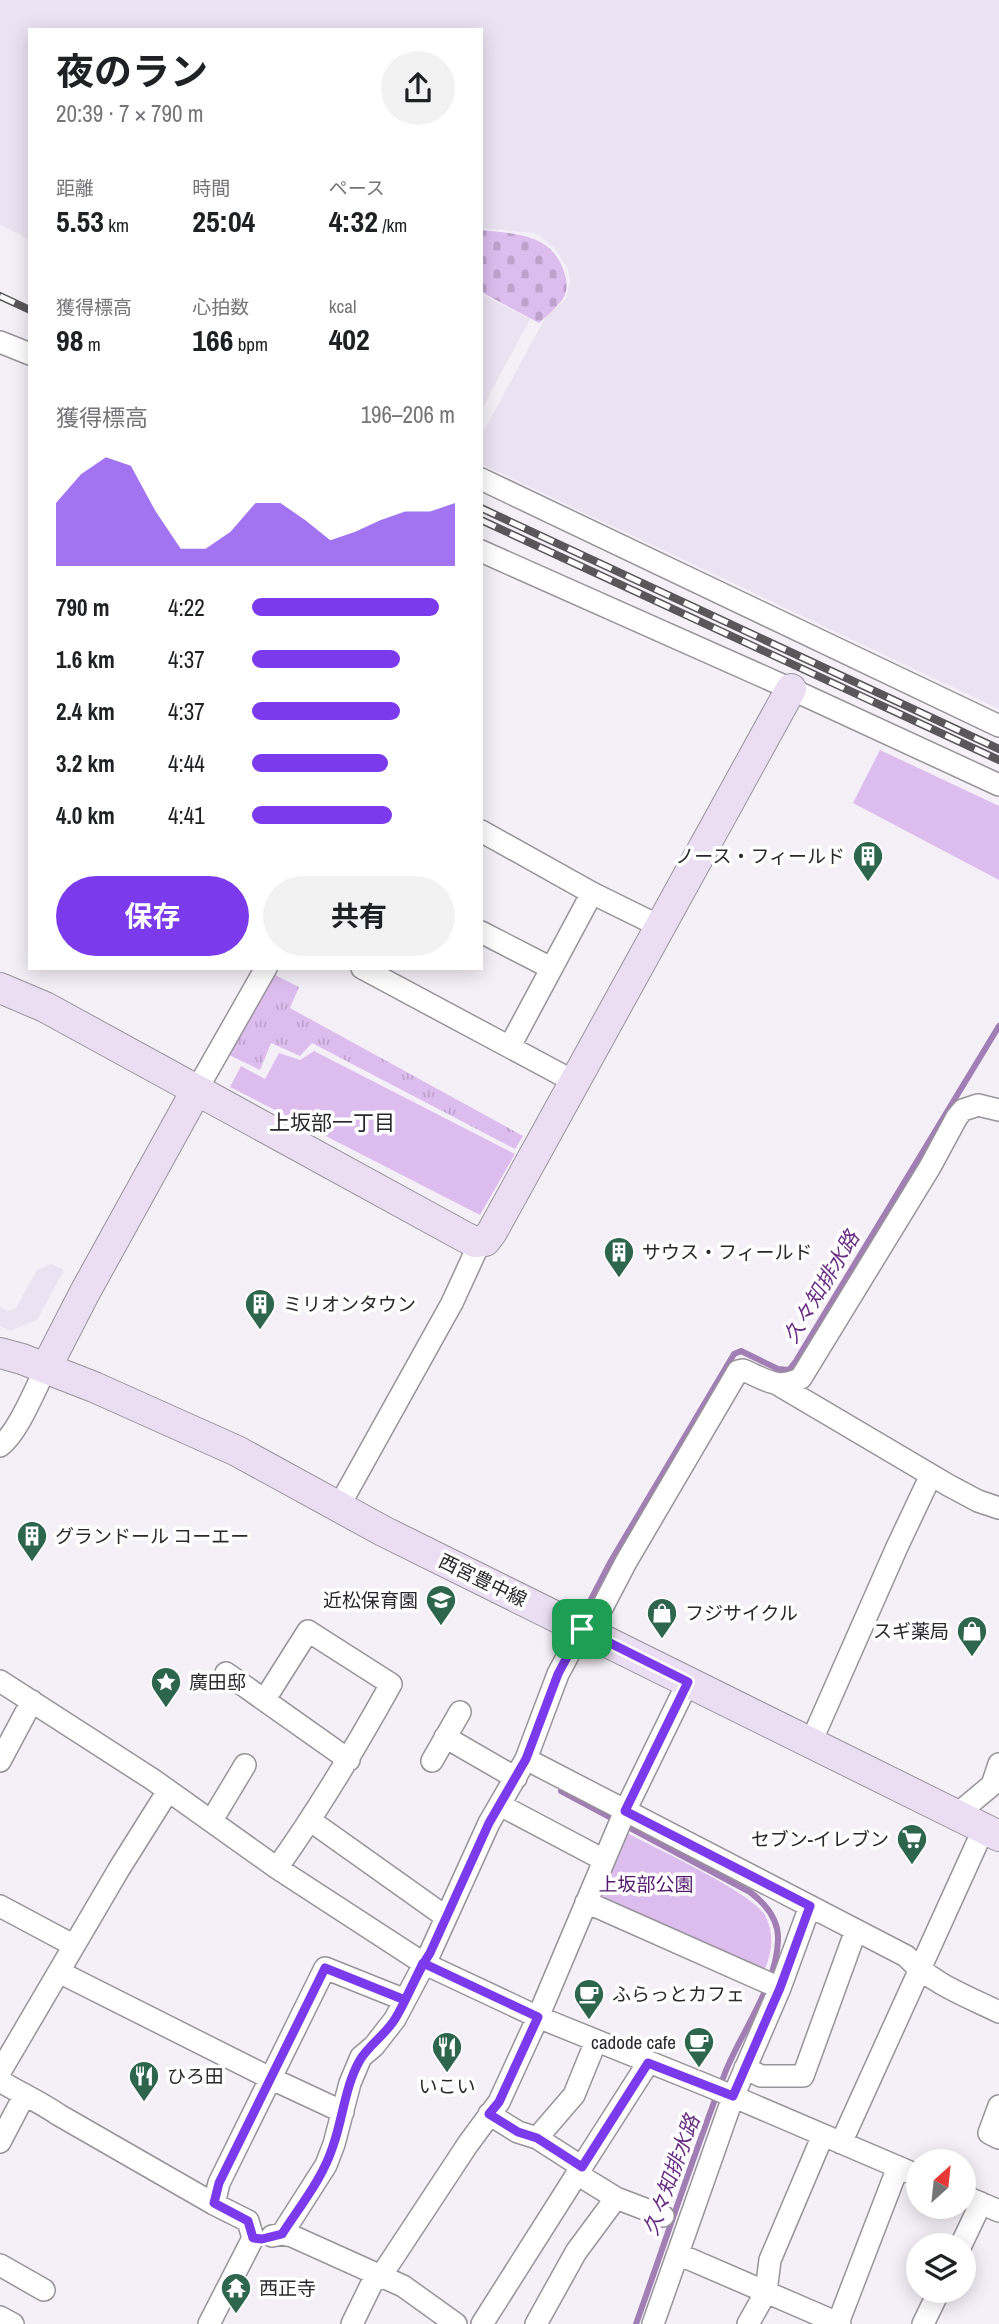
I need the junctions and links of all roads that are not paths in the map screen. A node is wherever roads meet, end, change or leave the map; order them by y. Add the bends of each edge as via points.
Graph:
1 (0, 342) edge
2 (28, 353) edge
3 (483, 480) edge
4 (483, 552) edge
5 (791, 689) junction
6 (999, 726) edge
7 (999, 785) edge
8 (483, 832) edge
9 (592, 893) junction
10 (659, 926) junction
11 (483, 933) edge
12 (551, 968) junction
13 (265, 970) edge
14 (366, 970) edge
15 (0, 988) edge
16 (510, 1046) junction
17 (573, 1082) junction
18 (197, 1091) junction
19 (999, 1110) edge
20 (480, 1242) junction
21 (0, 1353) edge
22 (47, 1368) junction
23 (777, 1384) junction
24 (0, 1446) edge
25 (931, 1475) junction
26 (338, 1508) junction
27 (999, 1508) edge
28 (585, 1631) junction
29 (226, 1673) dead end
30 (0, 1681) edge
31 (688, 1682) junction
32 (265, 1699) junction
33 (32, 1701) junction
34 (460, 1712) dead end
35 (446, 1737) junction
36 (811, 1742) junction
37 (349, 1760) junction
38 (0, 1761) edge
39 (432, 1761) dead end
40 (999, 1764) edge
41 (245, 1765) dead end
42 (522, 1766) junction
43 (169, 1791) junction
44 (500, 1805) junction
45 (956, 1815) junction
46 (622, 1818) junction
47 (212, 1821) junction
48 (311, 1821) junction
49 (991, 1832) edge
50 (604, 1860) junction
51 (277, 1868) junction
52 (586, 1902) junction
53 (0, 1906) edge
54 (810, 1906) junction
55 (446, 1917) junction
56 (856, 1930) junction
57 (73, 1945) junction
58 (423, 1963) junction
59 (919, 1969) junction
60 (59, 1972) junction
61 (771, 1984) junction
62 (405, 2000) junction
63 (999, 2012) edge
64 (538, 2017) junction
65 (596, 2041) junction
66 (648, 2063) junction
67 (746, 2068) junction
68 (0, 2073) edge
69 (270, 2078) junction
70 (0, 2081) edge
71 (723, 2092) junction
72 (24, 2096) junction
73 (999, 2106) edge
74 (343, 2112) junction
75 (489, 2114) junction
76 (537, 2138) junction
77 (999, 2138) edge
78 (832, 2139) junction
79 (0, 2142) edge
80 (898, 2167) junction
81 (580, 2170) junction
82 (906, 2170) edge
83 (617, 2198) junction
84 (214, 2203) junction
85 (981, 2204) edge
86 (663, 2216) dead end
87 (967, 2233) edge
88 (282, 2234) junction
89 (253, 2238) junction
90 (678, 2254) junction
91 (0, 2265) edge
92 (381, 2276) junction
93 (44, 2290) dead end
94 (766, 2292) junction
95 (933, 2303) edge
96 (0, 2317) edge
97 (13, 2324) edge
98 (209, 2324) edge
99 (352, 2324) edge
100 (456, 2324) edge
101 (482, 2324) edge
102 (536, 2324) edge
103 (653, 2324) edge
104 (748, 2324) edge
105 (839, 2324) edge
106 (923, 2324) edge

1 - 2 street
3 - 6 street
4 - 5 street
5 - 7 street
5 - 10 street
8 - 9 street
9 - 10 street
9 - 12 street
10 - 17 street
11 - 12 street
12 - 16 street
13 - 18 street
14 - 16 street
15 - 18 street via 45,1007
16 - 17 street
17 - 20 street via 492,1232
18 - 20 street
18 - 22 street
19 - 23 street via 978,1105 957,1117 801,1378 788,1385
20 - 26 street via 452,1303
21 - 22 street, 西宮豊中線
22 - 24 street via 8,1441
22 - 26 street, 西宮豊中線 via 237,1451
23 - 25 street
23 - 28 street via 738,1371
25 - 27 street
25 - 36 street
26 - 28 street, 西宮豊中線
28 - 31 street, 西宮豊中線
28 - 42 street via 558,1674
29 - 32 street
30 - 33 street
31 - 36 street, 西宮豊中線
31 - 46 street
32 - 37 street
32 - 37 street via 308,1631 391,1684
33 - 38 street
33 - 43 street
34 - 35 street
35 - 39 street
35 - 42 street
36 - 45 street, 西宮豊中線
37 - 48 street
40 - 45 street via 992,1785
41 - 47 street
42 - 44 street
42 - 46 street
43 - 47 street
43 - 57 street
44 - 50 street
44 - 55 street
45 - 49 street, 西宮豊中線
46 - 50 street
46 - 54 street
47 - 51 street
48 - 51 street
48 - 55 street
49 - 59 street
50 - 52 street
51 - 58 street
52 - 61 street
52 - 64 street
53 - 57 street
54 - 56 street
54 - 61 street
55 - 58 street
56 - 59 street via 906,1956
56 - 67 street via 803,2076 761,2076
57 - 60 street
58 - 62 street
58 - 64 street
59 - 63 street
59 - 78 street
60 - 68 street
60 - 69 street
61 - 67 street
62 - 69 street via 325,1968
62 - 74 street via 385,2033 361,2057
64 - 65 street
64 - 75 street via 499,2102
65 - 66 street
65 - 76 street via 574,2095
66 - 71 street
66 - 81 street
67 - 71 street
69 - 74 street
69 - 84 street via 219,2183
70 - 72 street
71 - 78 street
71 - 90 street
72 - 79 street
72 - 84 street
73 - 77 street via 989,2133
74 - 88 street via 326,2165
75 - 76 street
75 - 92 street
76 - 81 street
78 - 80 street
78 - 94 street via 770,2260
80 - 82 street
80 - 105 street
81 - 83 street
81 - 101 street
83 - 86 street
83 - 102 street via 576,2252
84 - 89 street via 248,2221
85 - 87 street
88 - 89 street
88 - 92 street
89 - 98 street
90 - 94 street
90 - 103 street
91 - 93 street
92 - 99 street via 372,2283
92 - 100 street
94 - 104 street
94 - 105 street
95 - 106 street
96 - 97 street

